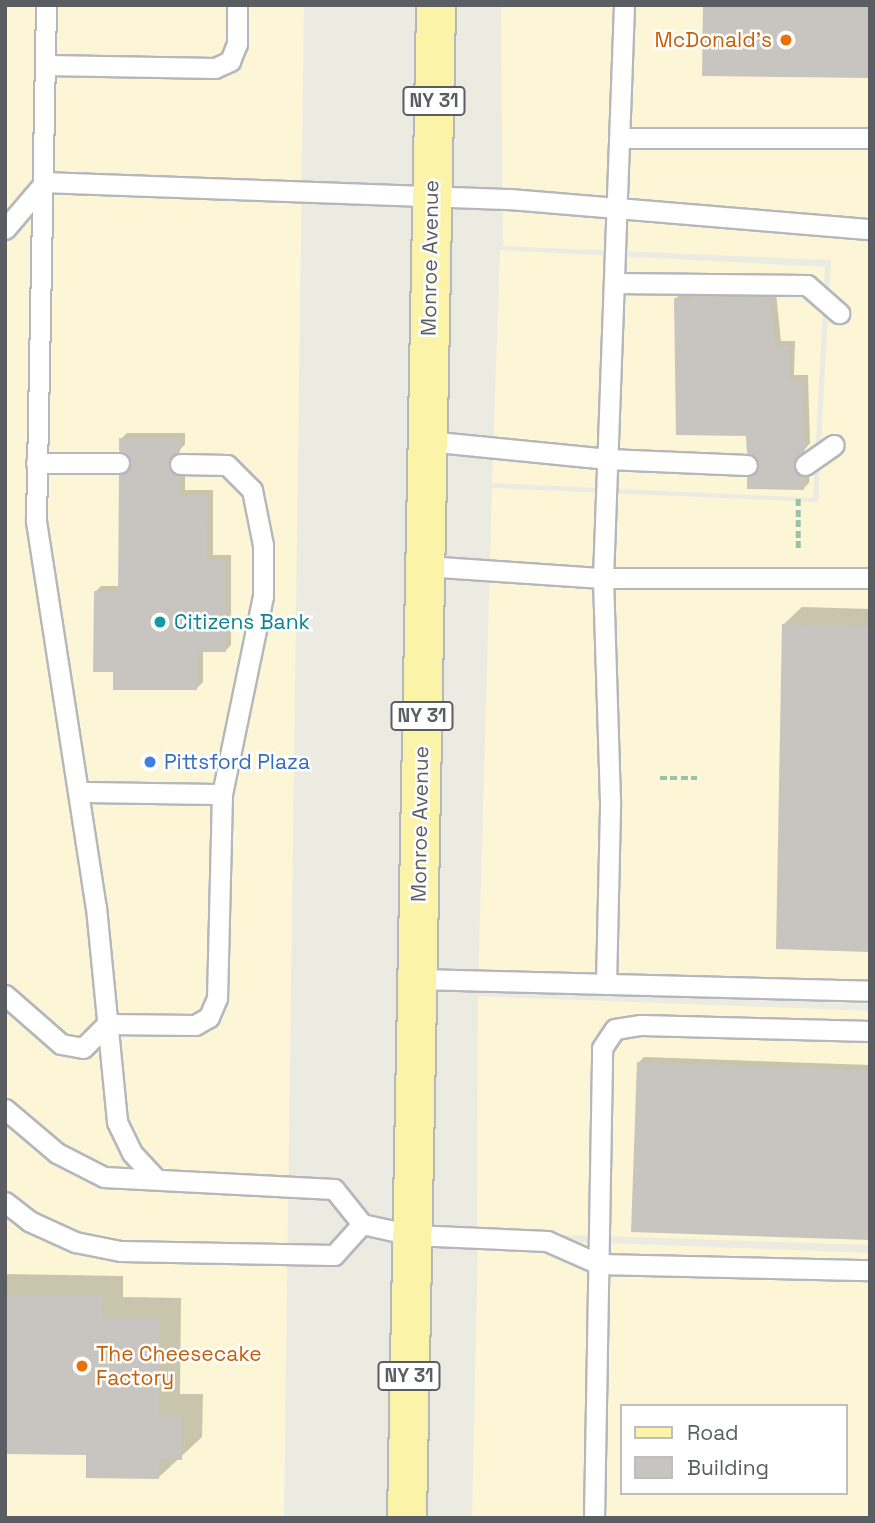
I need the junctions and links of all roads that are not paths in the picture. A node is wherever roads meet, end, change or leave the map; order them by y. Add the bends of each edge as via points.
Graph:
1 (46, 5) edge
2 (237, 5) edge
3 (436, 5) edge
4 (624, 5) edge
5 (47, 65) junction
6 (622, 138) junction
7 (870, 138) edge
8 (45, 182) junction
9 (432, 198) junction
10 (615, 209) junction
11 (5, 229) edge
12 (870, 229) edge
13 (614, 283) junction
14 (838, 313) dead end
15 (427, 440) junction
16 (834, 445) dead end
17 (608, 459) junction
18 (36, 463) junction
19 (119, 464) dead end
20 (180, 464) dead end
21 (747, 464) dead end
22 (805, 465) dead end
23 (425, 566) junction
24 (603, 578) junction
25 (870, 579) edge
26 (79, 792) junction
27 (222, 794) junction
28 (418, 979) junction
29 (606, 984) junction
30 (870, 991) edge
31 (5, 995) edge
32 (107, 1024) junction
33 (870, 1031) edge
34 (5, 1109) edge
35 (154, 1177) junction
36 (5, 1202) edge
37 (362, 1224) junction
38 (412, 1235) junction
39 (598, 1264) junction
40 (870, 1270) edge
41 (407, 1518) edge
42 (594, 1518) edge

1 - 5 lane
2 - 5 lane via 237,44 230,61 215,68
3 - 9 main road, Monroe Avenue / NY 31
4 - 6 lane
5 - 8 lane
6 - 7 lane
6 - 10 lane
8 - 9 lane
8 - 11 lane
8 - 18 lane
9 - 10 lane via 510,199
9 - 15 main road, Monroe Avenue / NY 31
10 - 12 lane
10 - 13 lane
13 - 14 lane via 807,285
13 - 17 lane
15 - 17 lane
15 - 23 main road, Monroe Avenue / NY 31
16 - 22 lane
17 - 21 lane
17 - 24 lane
18 - 19 lane
18 - 26 lane via 40,549
20 - 27 lane via 227,465 252,490 263,545 263,596
23 - 24 lane
23 - 28 main road, Monroe Avenue / NY 31
24 - 25 lane
24 - 29 lane via 610,801
26 - 27 lane
26 - 32 lane
27 - 32 lane via 217,998 209,1017 195,1025
28 - 29 lane
28 - 38 main road, Monroe Avenue / NY 31
29 - 30 lane
31 - 32 lane via 61,1044 83,1048
32 - 35 lane via 117,1122 132,1153
33 - 39 lane via 641,1025 615,1029 602,1048
34 - 35 lane via 57,1153 104,1177
35 - 37 lane via 334,1189
36 - 37 lane via 29,1221 75,1242 120,1251 334,1255
37 - 38 lane
38 - 39 lane via 547,1241
38 - 41 main road, Monroe Avenue / NY 31
39 - 40 lane
39 - 42 lane

